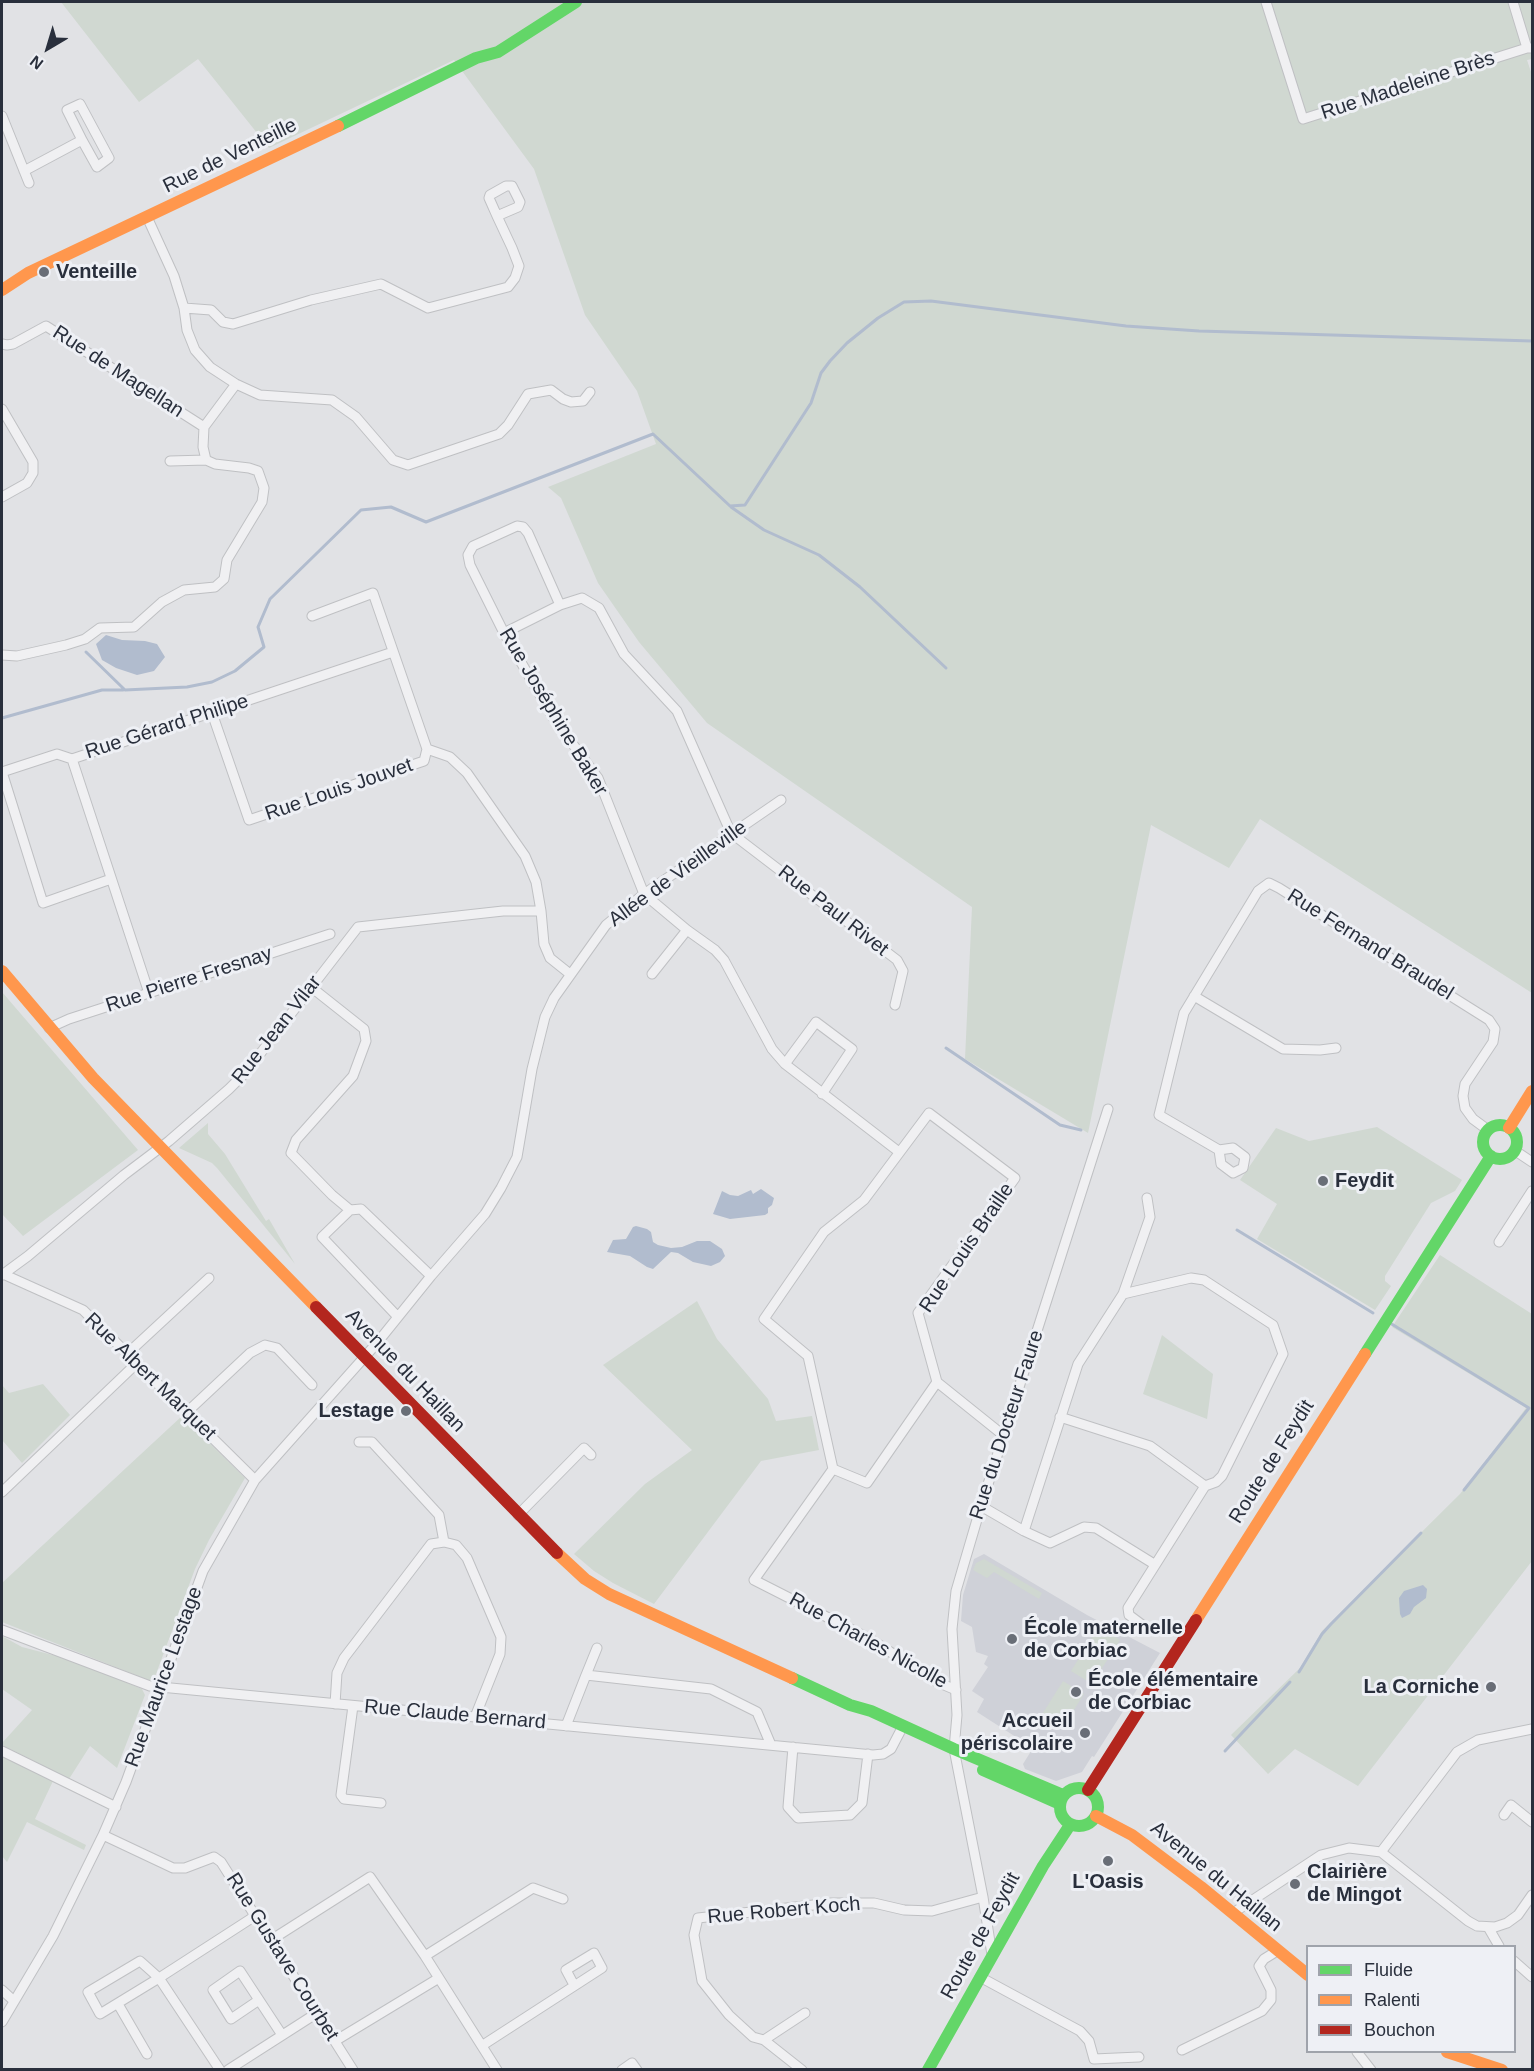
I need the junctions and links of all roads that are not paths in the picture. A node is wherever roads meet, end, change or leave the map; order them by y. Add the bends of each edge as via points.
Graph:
1 (576, 2) edge
2 (1266, 2) edge
3 (1513, 2) edge
4 (1530, 48) edge
5 (2, 116) edge
6 (82, 140) junction
7 (24, 171) junction
8 (29, 183) dead end
9 (497, 216) dead end
10 (147, 217) junction
11 (2, 290) edge
12 (184, 308) junction
13 (2, 345) edge
14 (236, 384) junction
15 (590, 392) dead end
16 (2, 409) edge
17 (204, 427) junction
18 (206, 460) junction
19 (170, 461) dead end
20 (2, 497) edge
21 (560, 605) junction
22 (312, 616) dead end
23 (504, 633) junction
24 (393, 652) junction
25 (2, 653) edge
26 (212, 713) junction
27 (428, 749) junction
28 (72, 759) junction
29 (781, 800) dead end
30 (731, 833) junction
31 (111, 879) junction
32 (644, 894) junction
33 (541, 911) junction
34 (687, 930) junction
35 (330, 934) dead end
36 (2, 971) edge
37 (570, 974) junction
38 (652, 974) dead end
39 (311, 987) junction
40 (149, 993) junction
41 (1194, 996) junction
42 (895, 1005) dead end
43 (49, 1028) junction
44 (1336, 1048) dead end
45 (785, 1064) junction
46 (1533, 1091) edge
47 (822, 1094) junction
48 (1108, 1108) dead end
49 (1509, 1128) junction
50 (1488, 1130) junction
51 (160, 1147) junction
52 (1219, 1150) dead end
53 (1514, 1150) junction
54 (899, 1152) junction
55 (1491, 1156) junction
56 (1533, 1162) edge
57 (1533, 1191) edge
58 (1148, 1198) dead end
59 (350, 1210) junction
60 (1499, 1242) dead end
61 (2, 1275) edge
62 (431, 1276) junction
63 (209, 1278) dead end
64 (1123, 1294) junction
65 (398, 1316) junction
66 (127, 1354) junction
67 (364, 1357) junction
68 (137, 1363) junction
69 (937, 1382) junction
70 (312, 1384) dead end
71 (186, 1413) junction
72 (1060, 1417) junction
73 (1004, 1435) junction
74 (359, 1442) dead end
75 (591, 1455) dead end
76 (833, 1469) junction
77 (255, 1480) junction
78 (1205, 1486) junction
79 (2, 1492) edge
80 (981, 1506) junction
81 (518, 1515) junction
82 (1024, 1531) junction
83 (444, 1542) junction
84 (1154, 1564) junction
85 (1145, 1627) dead end
86 (2, 1630) edge
87 (597, 1648) dead end
88 (586, 1675) junction
89 (160, 1687) junction
90 (956, 1690) junction
91 (335, 1704) junction
92 (353, 1706) junction
93 (475, 1717) junction
94 (566, 1726) junction
95 (1533, 1729) edge
96 (901, 1730) junction
97 (771, 1745) junction
98 (793, 1747) junction
99 (2, 1751) edge
100 (955, 1753) junction
101 (868, 1754) junction
102 (1088, 1790) junction
103 (1061, 1799) junction
104 (381, 1803) dead end
105 (116, 1807) junction
106 (1504, 1815) dead end
107 (1096, 1816) junction
108 (1533, 1822) edge
109 (1070, 1825) junction
110 (104, 1835) junction
111 (1381, 1852) junction
112 (1533, 1895) edge
113 (983, 1897) junction
114 (563, 1899) dead end
115 (1233, 1913) junction
116 (255, 1916) junction
117 (1488, 1927) junction
118 (271, 1941) junction
119 (1498, 1945) edge
120 (1277, 1951) junction
121 (992, 1955) junction
122 (425, 1956) junction
123 (1516, 1962) edge
124 (1306, 1973) edge
125 (980, 1977) junction
126 (1533, 1977) edge
127 (159, 1978) junction
128 (438, 1978) junction
129 (574, 1985) dead end
130 (2, 1990) edge
131 (259, 2000) junction
132 (14, 2001) junction
133 (118, 2004) junction
134 (317, 2013) junction
135 (805, 2013) dead end
136 (2, 2022) edge
137 (282, 2035) junction
138 (764, 2040) junction
139 (335, 2041) junction
140 (483, 2045) junction
141 (1182, 2050) dead end
142 (1358, 2053) edge
143 (1450, 2053) edge
144 (147, 2054) dead end
145 (1139, 2057) dead end
146 (1094, 2064) edge
147 (495, 2069) edge
148 (220, 2070) edge
149 (228, 2070) edge
150 (353, 2070) edge
151 (622, 2070) edge
152 (637, 2070) edge
153 (802, 2070) edge
154 (928, 2070) edge
155 (1371, 2070) edge
156 (1502, 2070) edge

1 - 10 street, Rue de Venteille via 521,35 494,44 476,58
2 - 4 street, Rue Madeleine Brès via 1303,119
3 - 4 street
5 - 7 street
6 - 6 street via 97,167 109,158 80,104 67,110
6 - 7 street
7 - 8 street
9 - 12 street via 519,266 508,287 428,308 381,284 232,324 223,322 211,310
10 - 11 street, Rue de Venteille via 28,273
10 - 12 street
12 - 14 street via 195,350 210,367
13 - 17 street, Rue de Magellan via 14,344 46,326
14 - 15 street via 260,395 332,400 356,417 393,460 408,465 500,434 528,394 551,390 571,402 583,401
14 - 17 street
16 - 20 street via 33,462 33,473 27,483
17 - 18 street, Rue de Magellan via 202,447
18 - 19 street
18 - 25 street via 258,471 264,488 262,502 227,560 224,579 215,587 184,590 162,602 134,627 100,627 85,639 66,645 17,656
21 - 23 street
21 - 23 street, Rue Joséphine Baker via 523,527 516,526 473,546 468,555 470,564
21 - 30 street via 582,598 599,608 624,654 677,711
22 - 24 street via 373,593
23 - 32 street, Rue Joséphine Baker via 554,719 598,778
24 - 26 street, Rue Gérard Philipe
24 - 27 street
26 - 27 street, Rue Louis Jouvet via 249,820 424,761
26 - 28 street, Rue Gérard Philipe
27 - 33 street via 450,757 475,784 525,856 536,882
28 - 31 street, Rue Gérard Philipe
28 - 31 street via 57,753 2,772 43,903
29 - 30 street, Allée de Vieilleville
30 - 32 street, Allée de Vieilleville
30 - 42 street, Rue Paul Rivet via 897,960 903,971
31 - 40 street, Rue Gérard Philipe
32 - 34 street
32 - 37 street, Allée de Vieilleville via 606,925
33 - 37 street via 544,944 550,958
33 - 39 street, Rue Jean Vilar via 503,911 358,927
34 - 38 street
34 - 45 street via 724,960 772,1049
35 - 40 street, Rue Pierre Fresnay
36 - 43 street, Avenue du Haillan
37 - 62 street, Allée de Vieilleville via 545,1017 517,1157 485,1214
39 - 51 street, Rue Jean Vilar via 246,1072
39 - 59 street via 364,1029 366,1041 353,1076 296,1140 291,1153
40 - 43 street, Rue Pierre Fresnay
41 - 44 street via 1283,1049
41 - 50 street, Rue Fernand Braudel via 1258,891 1269,884 1279,888 1489,1020 1495,1029 1493,1042 1466,1084 1463,1096 1473,1119
41 - 52 street, Rue Fernand Braudel via 1184,1013 1159,1116
43 - 51 street, Avenue du Haillan
45 - 47 street
45 - 47 street via 816,1022 852,1049
46 - 49 street
47 - 54 street
48 - 73 street, Rue du Docteur Faure
49 - 50 street via 1498,1125
49 - 53 street via 1516,1138
50 - 55 street via 1483,1141
51 - 61 street, Rue Jean Vilar
51 - 67 street, Avenue du Haillan
53 - 55 street via 1504,1158
53 - 56 street
54 - 69 street, Rue Louis Braille via 929,1113 1016,1178 918,1313
54 - 76 street, Rue Louis Braille via 864,1200 824,1232 764,1319 808,1356
55 - 102 street, Route de Feydit
57 - 60 street
58 - 64 street via 1150,1217
59 - 62 street via 361,1209
59 - 65 street via 322,1237
61 - 66 street, Rue Albert Marquet via 83,1310
62 - 65 street, Allée de Vieilleville
63 - 66 street
64 - 72 street via 1078,1364
64 - 78 street via 1191,1278 1204,1280 1274,1325 1283,1354 1222,1476
65 - 67 street, Allée de Vieilleville
66 - 68 street, Rue Albert Marquet
67 - 77 street, Rue Maurice Lestage
67 - 81 street, Avenue du Haillan
68 - 71 street, Rue Albert Marquet
68 - 79 street
69 - 73 street
69 - 76 street via 867,1483
70 - 71 street via 277,1348 265,1345 250,1353
71 - 77 street, Rue Albert Marquet
72 - 78 street via 1150,1446
72 - 82 street
73 - 80 street, Rue du Docteur Faure
74 - 83 street via 372,1442 439,1515
75 - 81 street via 584,1448
76 - 90 street, Rue Charles Nicolle via 754,1580 870,1639
77 - 89 street, Rue Maurice Lestage via 203,1571
78 - 84 street
80 - 82 street
80 - 90 street, Rue du Docteur Faure via 956,1591 952,1629
81 - 96 street, Avenue du Haillan via 574,1571 602,1590 850,1705 871,1711
82 - 84 street via 1050,1543 1084,1527 1096,1528
83 - 91 street via 431,1544 344,1658 337,1673
83 - 93 street via 456,1545 467,1558 501,1637 500,1654
84 - 85 street via 1128,1608 1130,1615
86 - 89 street, Rue Claude Bernard
87 - 88 street
88 - 94 street
88 - 97 street via 711,1689 757,1712
89 - 91 street, Rue Claude Bernard
89 - 105 street, Rue Maurice Lestage
90 - 100 street, Rue du Docteur Faure
91 - 92 street, Rue Claude Bernard
92 - 93 street, Rue Claude Bernard
92 - 104 street via 341,1795 345,1799
93 - 94 street, Rue Claude Bernard
94 - 97 street, Rue Claude Bernard
95 - 111 street via 1478,1740 1457,1752
96 - 100 street, Avenue du Haillan
96 - 101 street, Rue Claude Bernard via 888,1752
97 - 98 street, Rue Claude Bernard
98 - 101 street, Rue Claude Bernard
98 - 101 street via 789,1807 798,1818 850,1815 862,1803
99 - 105 street
100 - 103 street, Avenue du Haillan
100 - 113 street, Rue du Docteur Faure
102 - 103 street via 1075,1788
102 - 107 street via 1097,1802
103 - 109 street via 1060,1812
105 - 110 street, Rue Maurice Lestage
106 - 108 street via 1511,1805
107 - 109 street via 1085,1825
107 - 115 street, Avenue du Haillan via 1132,1835
109 - 121 street, Route de Feydit
110 - 116 street, Rue Gustave Courbet via 173,1868 185,1868 214,1857
110 - 132 street, Rue Maurice Lestage via 53,1936
111 - 115 street via 1349,1848 1321,1855
111 - 117 street via 1468,1921
112 - 117 street via 1513,1919
113 - 121 street, Rue du Docteur Faure
113 - 138 street, Rue Robert Koch via 932,1911 831,1902 698,1918 694,1935 702,1981 729,2015 753,2037
114 - 122 street via 533,1888
115 - 120 street, Avenue du Haillan
116 - 118 street, Rue Gustave Courbet
116 - 127 street
117 - 119 street
118 - 122 street via 370,1876
118 - 134 street, Rue Gustave Courbet
120 - 124 street, Avenue du Haillan
120 - 141 street via 1259,1966 1271,1989 1271,2000 1262,2011
121 - 125 street, Route de Feydit
122 - 128 street
123 - 126 street
125 - 146 street via 1080,2031 1089,2041
125 - 154 street, Route de Feydit
127 - 133 street
127 - 133 street via 140,1961 88,1992 100,2014
127 - 148 street
128 - 139 street
128 - 140 street
129 - 140 street
130 - 132 street
131 - 131 street via 240,1971 213,1990 231,2019
131 - 137 street
132 - 136 street, Rue Maurice Lestage
133 - 144 street
134 - 137 street
134 - 139 street, Rue Gustave Courbet
135 - 138 street
137 - 149 street
138 - 153 street, Rue Robert Koch
139 - 150 street, Rue Gustave Courbet
140 - 147 street
142 - 155 street
143 - 156 street
145 - 146 street
151 - 152 street via 632,2063

